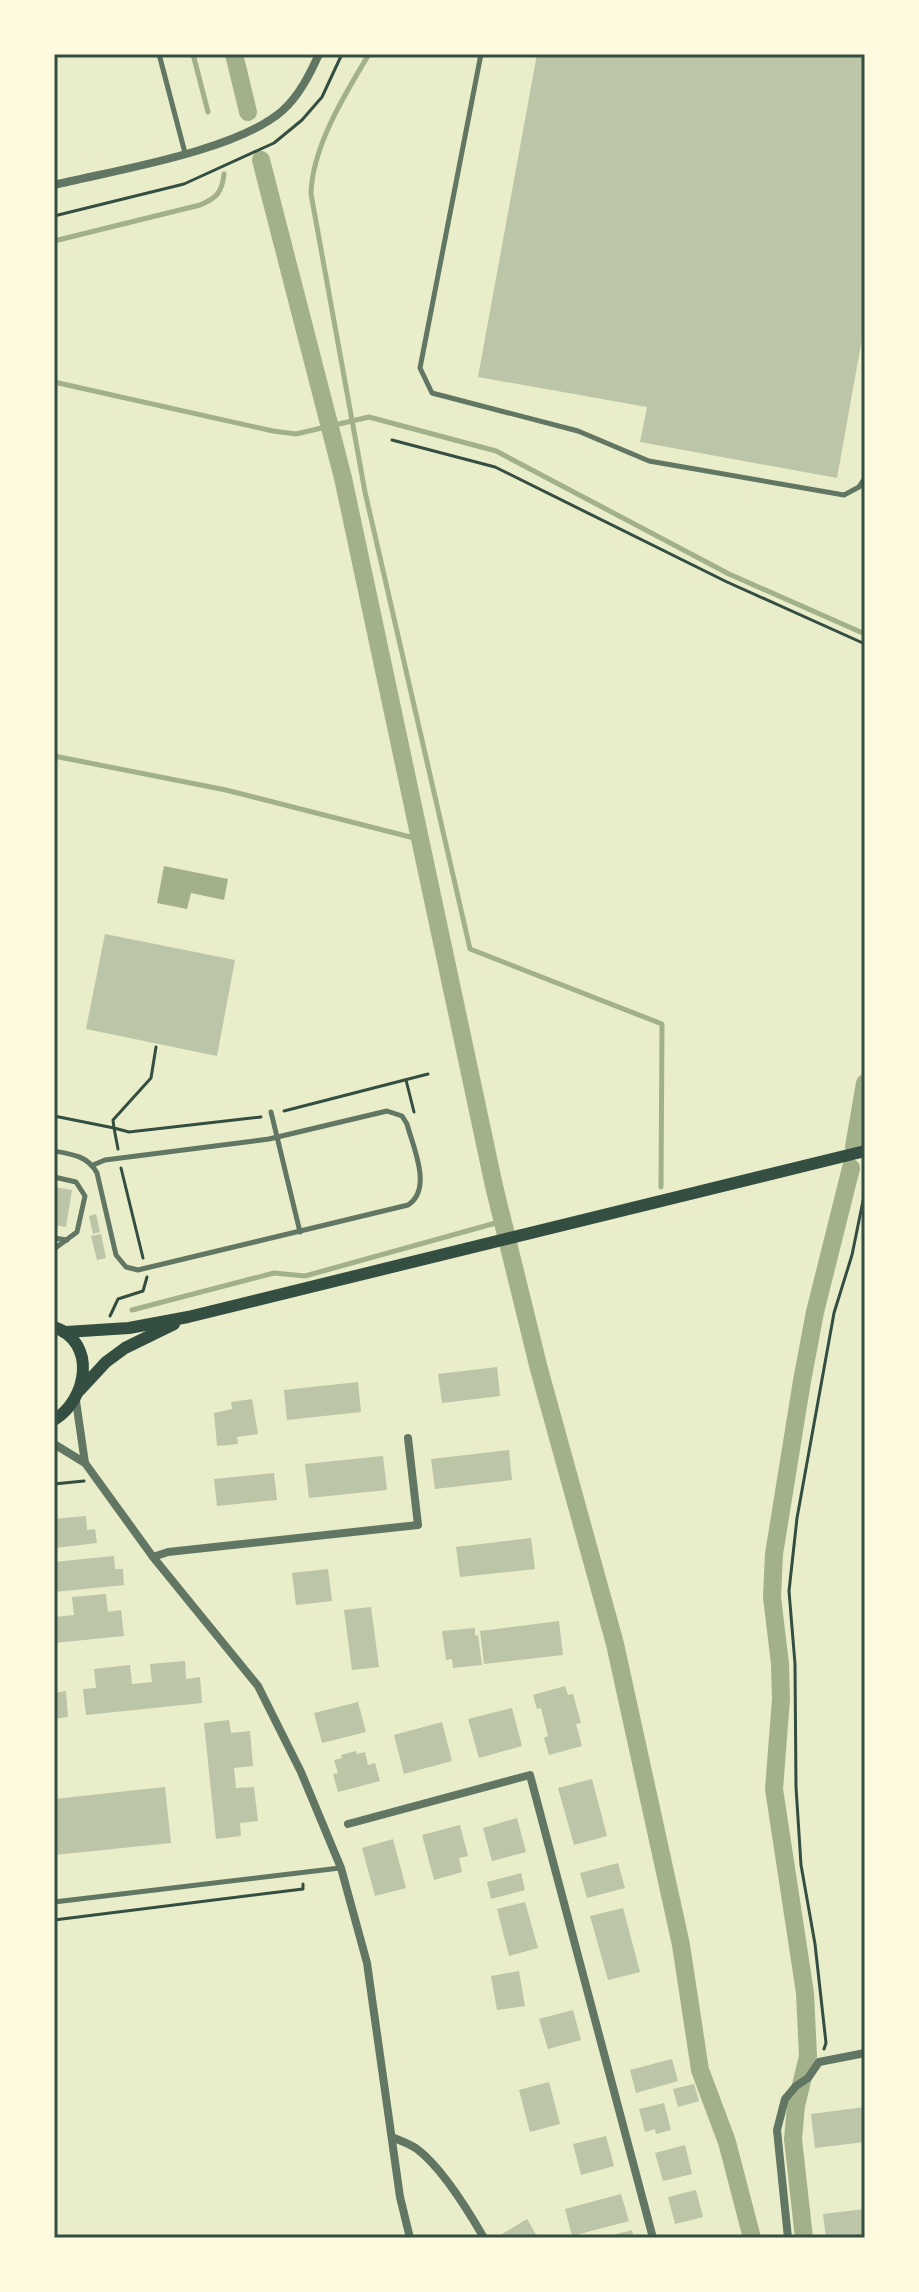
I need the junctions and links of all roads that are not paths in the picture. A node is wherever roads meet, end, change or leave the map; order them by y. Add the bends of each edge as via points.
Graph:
1 (159, 54) edge
2 (319, 54) edge
3 (481, 54) edge
4 (185, 153) junction
5 (54, 185) edge
6 (865, 478) edge
7 (271, 1112) dead end
8 (277, 1138) junction
9 (54, 1151) edge
10 (865, 1151) edge
11 (93, 1165) junction
12 (54, 1177) edge
13 (300, 1232) junction
14 (54, 1238) edge
15 (67, 1240) junction
16 (54, 1249) edge
17 (188, 1317) junction
18 (60, 1330) edge
19 (78, 1395) junction
20 (54, 1420) edge
21 (408, 1438) dead end
22 (54, 1444) edge
23 (85, 1463) junction
24 (153, 1557) junction
25 (348, 1824) dead end
26 (341, 1868) junction
27 (54, 1902) edge
28 (865, 2053) edge
29 (394, 2138) junction
30 (410, 2238) edge
31 (484, 2238) edge
32 (653, 2238) edge
33 (788, 2238) edge

1 - 4 lane
2 - 4 street via 282,112 241,135
3 - 6 lane via 420,368 432,393 578,431 649,461 844,495
4 - 5 street
7 - 8 lane
8 - 11 lane
8 - 13 lane
8 - 13 lane via 387,1111 407,1124 421,1184 416,1200
9 - 11 lane
10 - 17 main road
11 - 13 lane via 116,1255 132,1269
12 - 15 lane via 76,1182 85,1196 79,1228
14 - 15 lane
15 - 16 lane
17 - 18 main road via 129,1328
17 - 19 main road via 125,1348
18 - 19 main road via 80,1350
19 - 20 main road
19 - 23 street
21 - 24 street via 418,1525
22 - 23 street
23 - 24 street
24 - 26 street via 258,1686
25 - 32 street via 530,1775
26 - 27 lane
26 - 29 street via 367,1963
28 - 33 street via 819,2062 785,2099 777,2130
29 - 30 street
29 - 31 street via 427,2159

